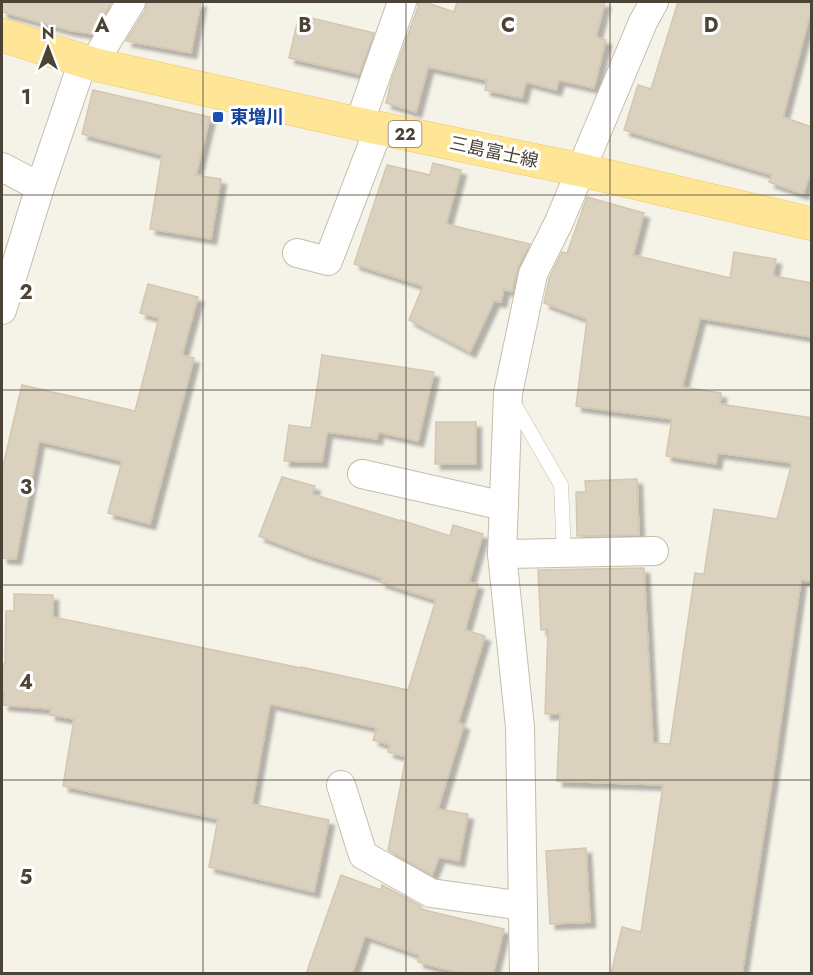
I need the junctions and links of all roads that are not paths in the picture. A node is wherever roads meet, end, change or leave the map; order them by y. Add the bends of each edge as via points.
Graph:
1 (130, 2) edge
2 (402, 2) edge
3 (654, 2) edge
4 (2, 35) edge
5 (88, 62) junction
6 (369, 126) junction
7 (2, 167) edge
8 (581, 170) junction
9 (40, 187) junction
10 (812, 224) edge
11 (297, 253) dead end
12 (2, 309) edge
13 (508, 393) junction
14 (362, 474) dead end
15 (504, 506) junction
16 (654, 551) dead end
17 (564, 553) junction
18 (502, 554) junction
19 (341, 785) dead end
20 (523, 906) junction
21 (525, 974) edge

1 - 5 street
2 - 6 street
3 - 8 street
4 - 5 main road, 三島富士線 / 22
5 - 6 main road, 三島富士線 / 22
5 - 9 street
6 - 8 main road, 三島富士線 / 22
6 - 11 street via 328,261
7 - 9 street
8 - 10 main road, 三島富士線 / 22
8 - 13 street via 533,273
9 - 12 street
13 - 15 street
13 - 17 lane via 561,485
14 - 15 street
15 - 18 street
16 - 17 street
17 - 18 street
18 - 20 street via 520,728
19 - 20 street via 363,855 431,893
20 - 21 street

